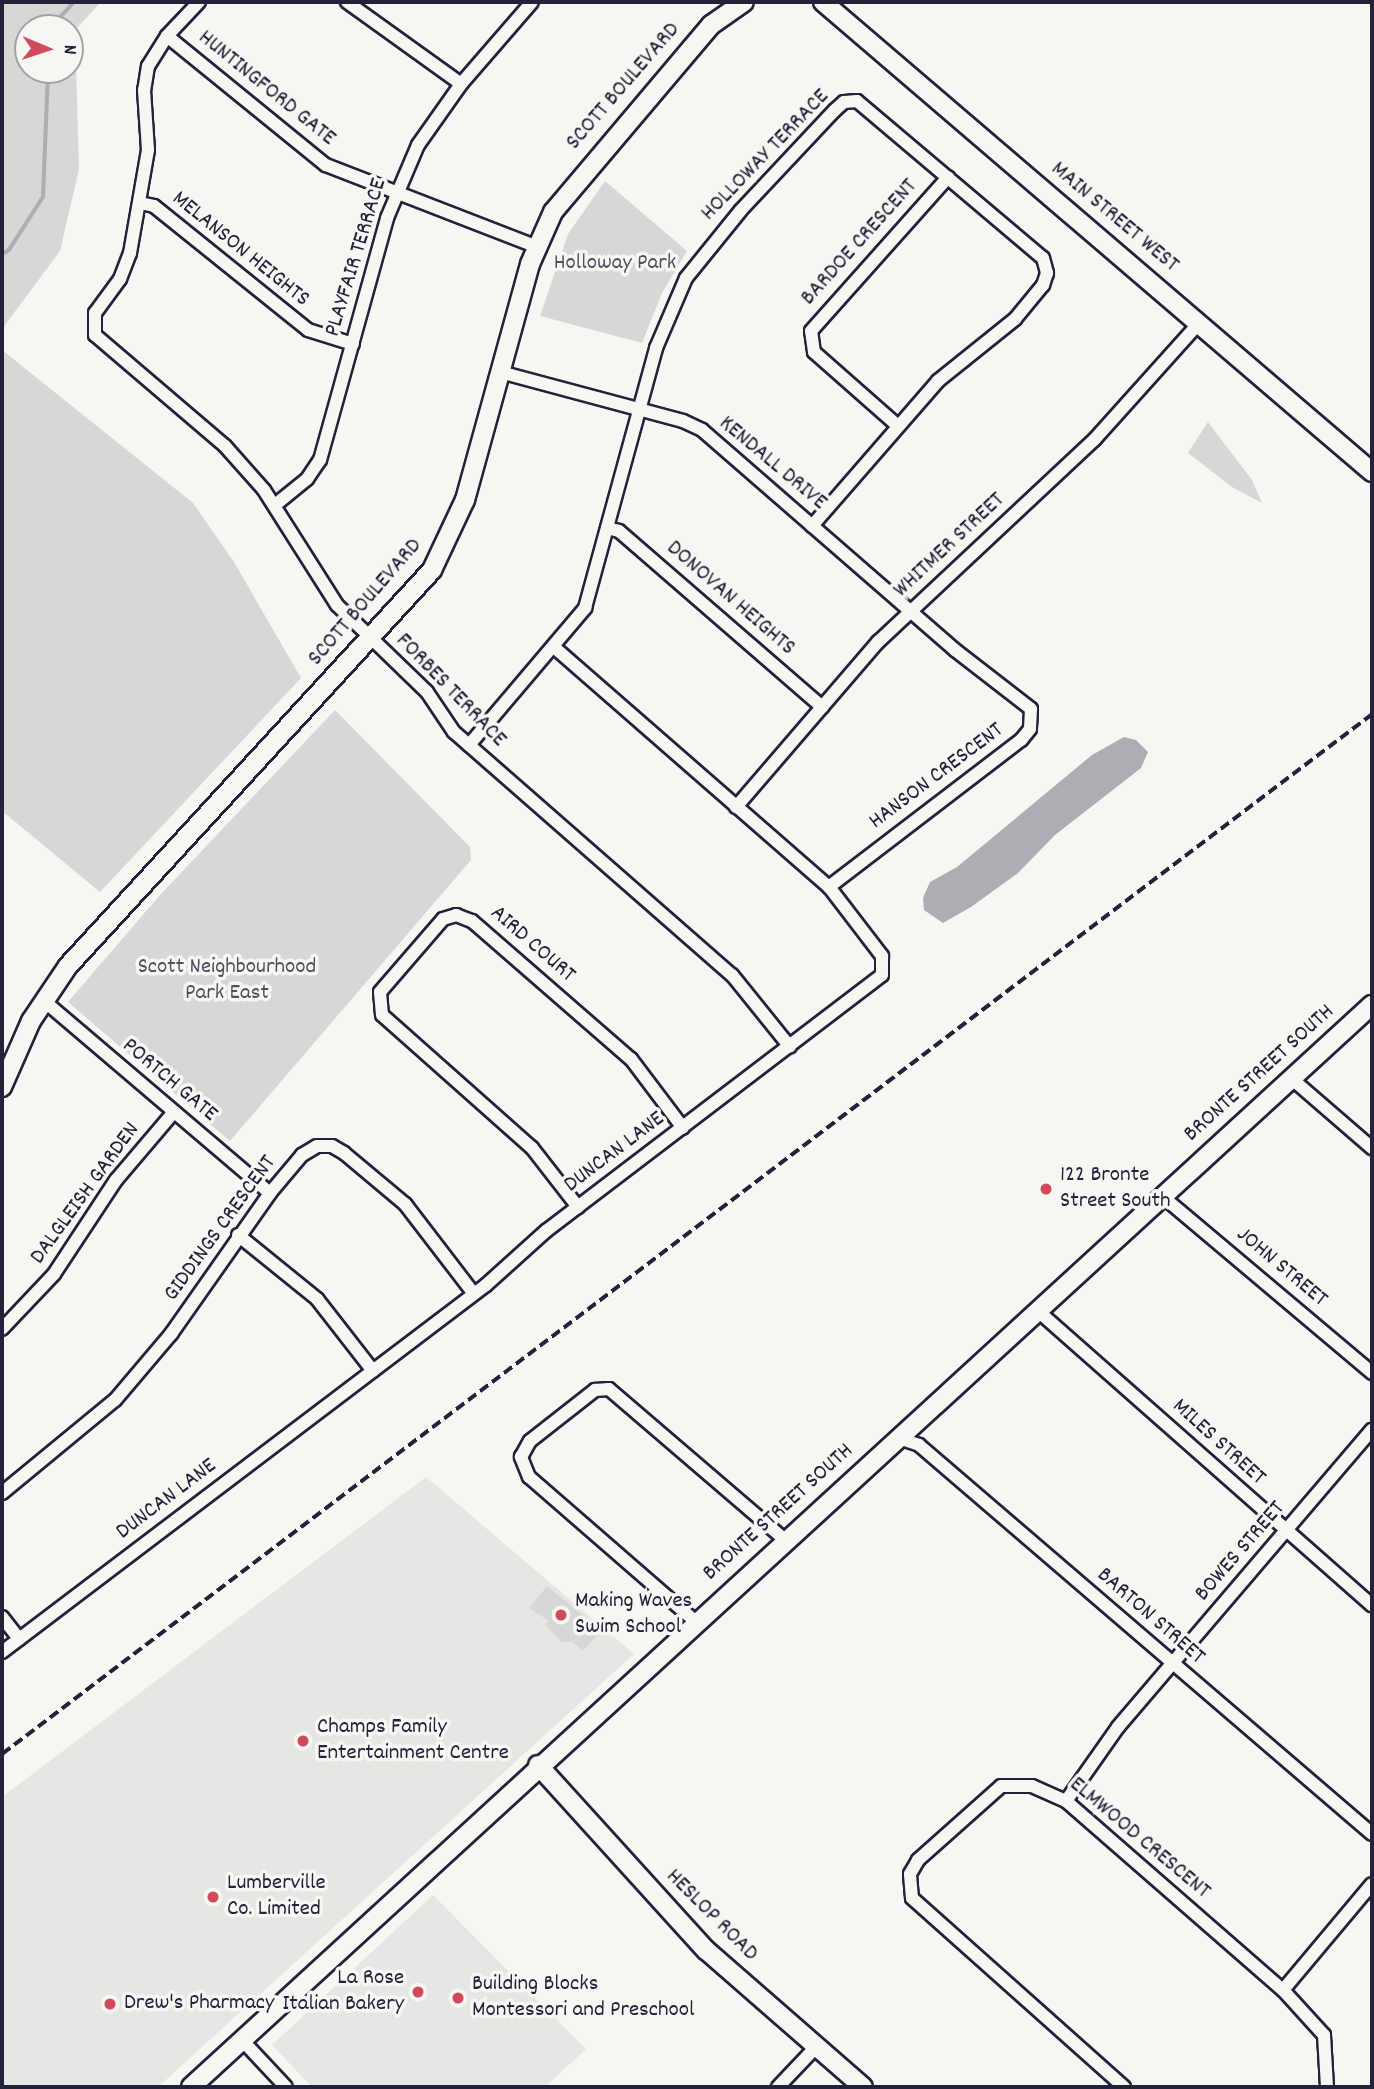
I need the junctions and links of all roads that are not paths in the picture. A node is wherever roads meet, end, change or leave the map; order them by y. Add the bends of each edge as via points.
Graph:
1 (199, 2) edge
2 (348, 2) edge
3 (532, 2) edge
4 (717, 2) edge
5 (744, 2) edge
6 (823, 2) edge
7 (711, 24) junction
8 (167, 36) junction
9 (461, 85) junction
10 (948, 177) junction
11 (395, 194) junction
12 (140, 203) junction
13 (537, 247) junction
14 (1199, 323) junction
15 (353, 344) junction
16 (500, 372) junction
17 (639, 409) junction
18 (898, 426) junction
19 (1372, 472) edge
20 (275, 505) junction
21 (812, 526) junction
22 (607, 528) junction
23 (911, 611) junction
24 (371, 639) junction
25 (555, 648) junction
26 (822, 707) junction
27 (469, 745) junction
28 (736, 807) junction
29 (829, 887) junction
30 (43, 1000) junction
31 (1372, 1005) edge
32 (790, 1047) junction
33 (1292, 1079) junction
34 (2, 1087) edge
35 (173, 1113) junction
36 (683, 1128) junction
37 (1372, 1148) edge
38 (270, 1193) junction
39 (1162, 1196) junction
40 (578, 1207) junction
41 (238, 1235) junction
42 (474, 1294) junction
43 (1038, 1311) junction
44 (2, 1329) edge
45 (373, 1371) junction
46 (1372, 1373) edge
47 (1372, 1430) edge
48 (898, 1438) junction
49 (2, 1493) edge
50 (1285, 1532) junction
51 (785, 1540) junction
52 (1372, 1605) edge
53 (2, 1617) edge
54 (696, 1622) junction
55 (19, 1639) junction
56 (2, 1652) edge
57 (1172, 1664) junction
58 (538, 1765) junction
59 (1066, 1801) junction
60 (1372, 1834) edge
61 (1372, 1884) edge
62 (1283, 1990) junction
63 (242, 2040) junction
64 (816, 2047) junction
65 (191, 2087) edge
66 (286, 2087) edge
67 (778, 2087) edge
68 (863, 2087) edge
69 (1124, 2087) edge
70 (1327, 2087) edge

1 - 8 street, FORBES TERRACE
2 - 9 street
3 - 9 street, PLAYFAIR TERRACE
4 - 7 main road, SCOTT BOULEVARD
5 - 7 main road, SCOTT BOULEVARD
6 - 14 main road, MAIN STREET WEST
7 - 13 main road, SCOTT BOULEVARD via 569,188
8 - 11 street, HUNTINGFORD GATE via 326,166
8 - 12 street, FORBES TERRACE via 146,74 148,150
9 - 11 street, PLAYFAIR TERRACE via 418,145
10 - 17 street, HOLLOWAY TERRACE via 863,105 844,102 697,262 669,312
10 - 18 street, BARDOE CRESCENT via 811,331 814,352
10 - 18 street, HOLLOWAY TERRACE via 1043,258 1046,279 1007,326 945,375
11 - 13 street, HUNTINGFORD GATE
11 - 15 street, PLAYFAIR TERRACE
12 - 15 street, MELANSON HEIGHTS via 153,206 291,320
12 - 20 street, FORBES TERRACE via 126,268 95,313 95,335 225,446
13 - 16 main road, SCOTT BOULEVARD
14 - 19 main road, MAIN STREET WEST
14 - 23 street, WHITMER STREET via 1094,440
15 - 20 street, PLAYFAIR TERRACE via 320,460 307,479
16 - 17 street, KENDALL DRIVE
16 - 24 main road, SCOTT BOULEVARD via 453,532 424,580
17 - 21 street, KENDALL DRIVE via 702,430
17 - 22 street, HOLLOWAY TERRACE
18 - 21 street, HOLLOWAY TERRACE
20 - 24 street, FORBES TERRACE via 337,605
21 - 23 street, KENDALL DRIVE
22 - 25 street, HOLLOWAY TERRACE via 585,608
22 - 26 street, DONOVAN HEIGHTS via 620,531
23 - 26 street, WHITMER STREET
23 - 29 street, HANSON CRESCENT via 1026,703 1031,709 1030,729
24 - 27 street, FORBES TERRACE via 427,692
24 - 30 main road, SCOTT BOULEVARD via 135,888
25 - 27 street, HOLLOWAY TERRACE
25 - 28 street, DUNCAN LANE
26 - 28 street, WHITMER STREET
27 - 32 street, FORBES TERRACE via 732,975
28 - 29 street, DUNCAN LANE
29 - 32 street, DUNCAN LANE via 882,956 884,970 874,983
30 - 34 main road, SCOTT BOULEVARD
30 - 35 street, PORTCH GATE
31 - 33 main road, BRONTE STREET SOUTH
32 - 36 street, DUNCAN LANE
33 - 37 street
33 - 39 main road, BRONTE STREET SOUTH
35 - 38 street, PORTCH GATE
35 - 44 street, DALGLEISH GARDEN via 116,1180 54,1274
36 - 40 street, DUNCAN LANE
36 - 40 street, AIRD COURT via 631,1059 472,920 456,915 443,919 380,992 382,1015 532,1147
38 - 41 street, GIDDINGS CRESCENT
38 - 42 street, GIDDINGS CRESCENT via 309,1150 325,1145 339,1149 411,1209
39 - 43 main road, BRONTE STREET SOUTH
39 - 46 street, JOHN STREET
40 - 42 street, DUNCAN LANE
41 - 45 street via 317,1299
41 - 49 street, GIDDINGS CRESCENT via 171,1335 115,1400
42 - 45 street, DUNCAN LANE
43 - 48 main road, BRONTE STREET SOUTH
43 - 50 street, MILES STREET
45 - 55 street, DUNCAN LANE
47 - 50 street, BOWES STREET
48 - 51 main road, BRONTE STREET SOUTH
48 - 57 street, BARTON STREET via 919,1445
50 - 52 street, MILES STREET
50 - 57 street, BOWES STREET
51 - 54 main road, BRONTE STREET SOUTH
51 - 54 street via 609,1389 595,1390 530,1441 521,1457 529,1476
53 - 55 street
54 - 58 main road, BRONTE STREET SOUTH
55 - 56 street, DUNCAN LANE
57 - 59 street, BOWES STREET via 1118,1727
57 - 60 street, BARTON STREET
58 - 63 main road, BRONTE STREET SOUTH
58 - 64 main road, HESLOP ROAD via 706,1950
59 - 62 street, ELMWOOD CRESCENT
59 - 69 street, ELMWOOD CRESCENT via 1018,1783 988,1794 918,1860 910,1874 910,1892 917,1906
61 - 62 street
62 - 70 street, ELMWOOD CRESCENT via 1325,2035
63 - 65 main road, BRONTE STREET SOUTH
63 - 66 street
64 - 67 street
64 - 68 main road, HESLOP ROAD

